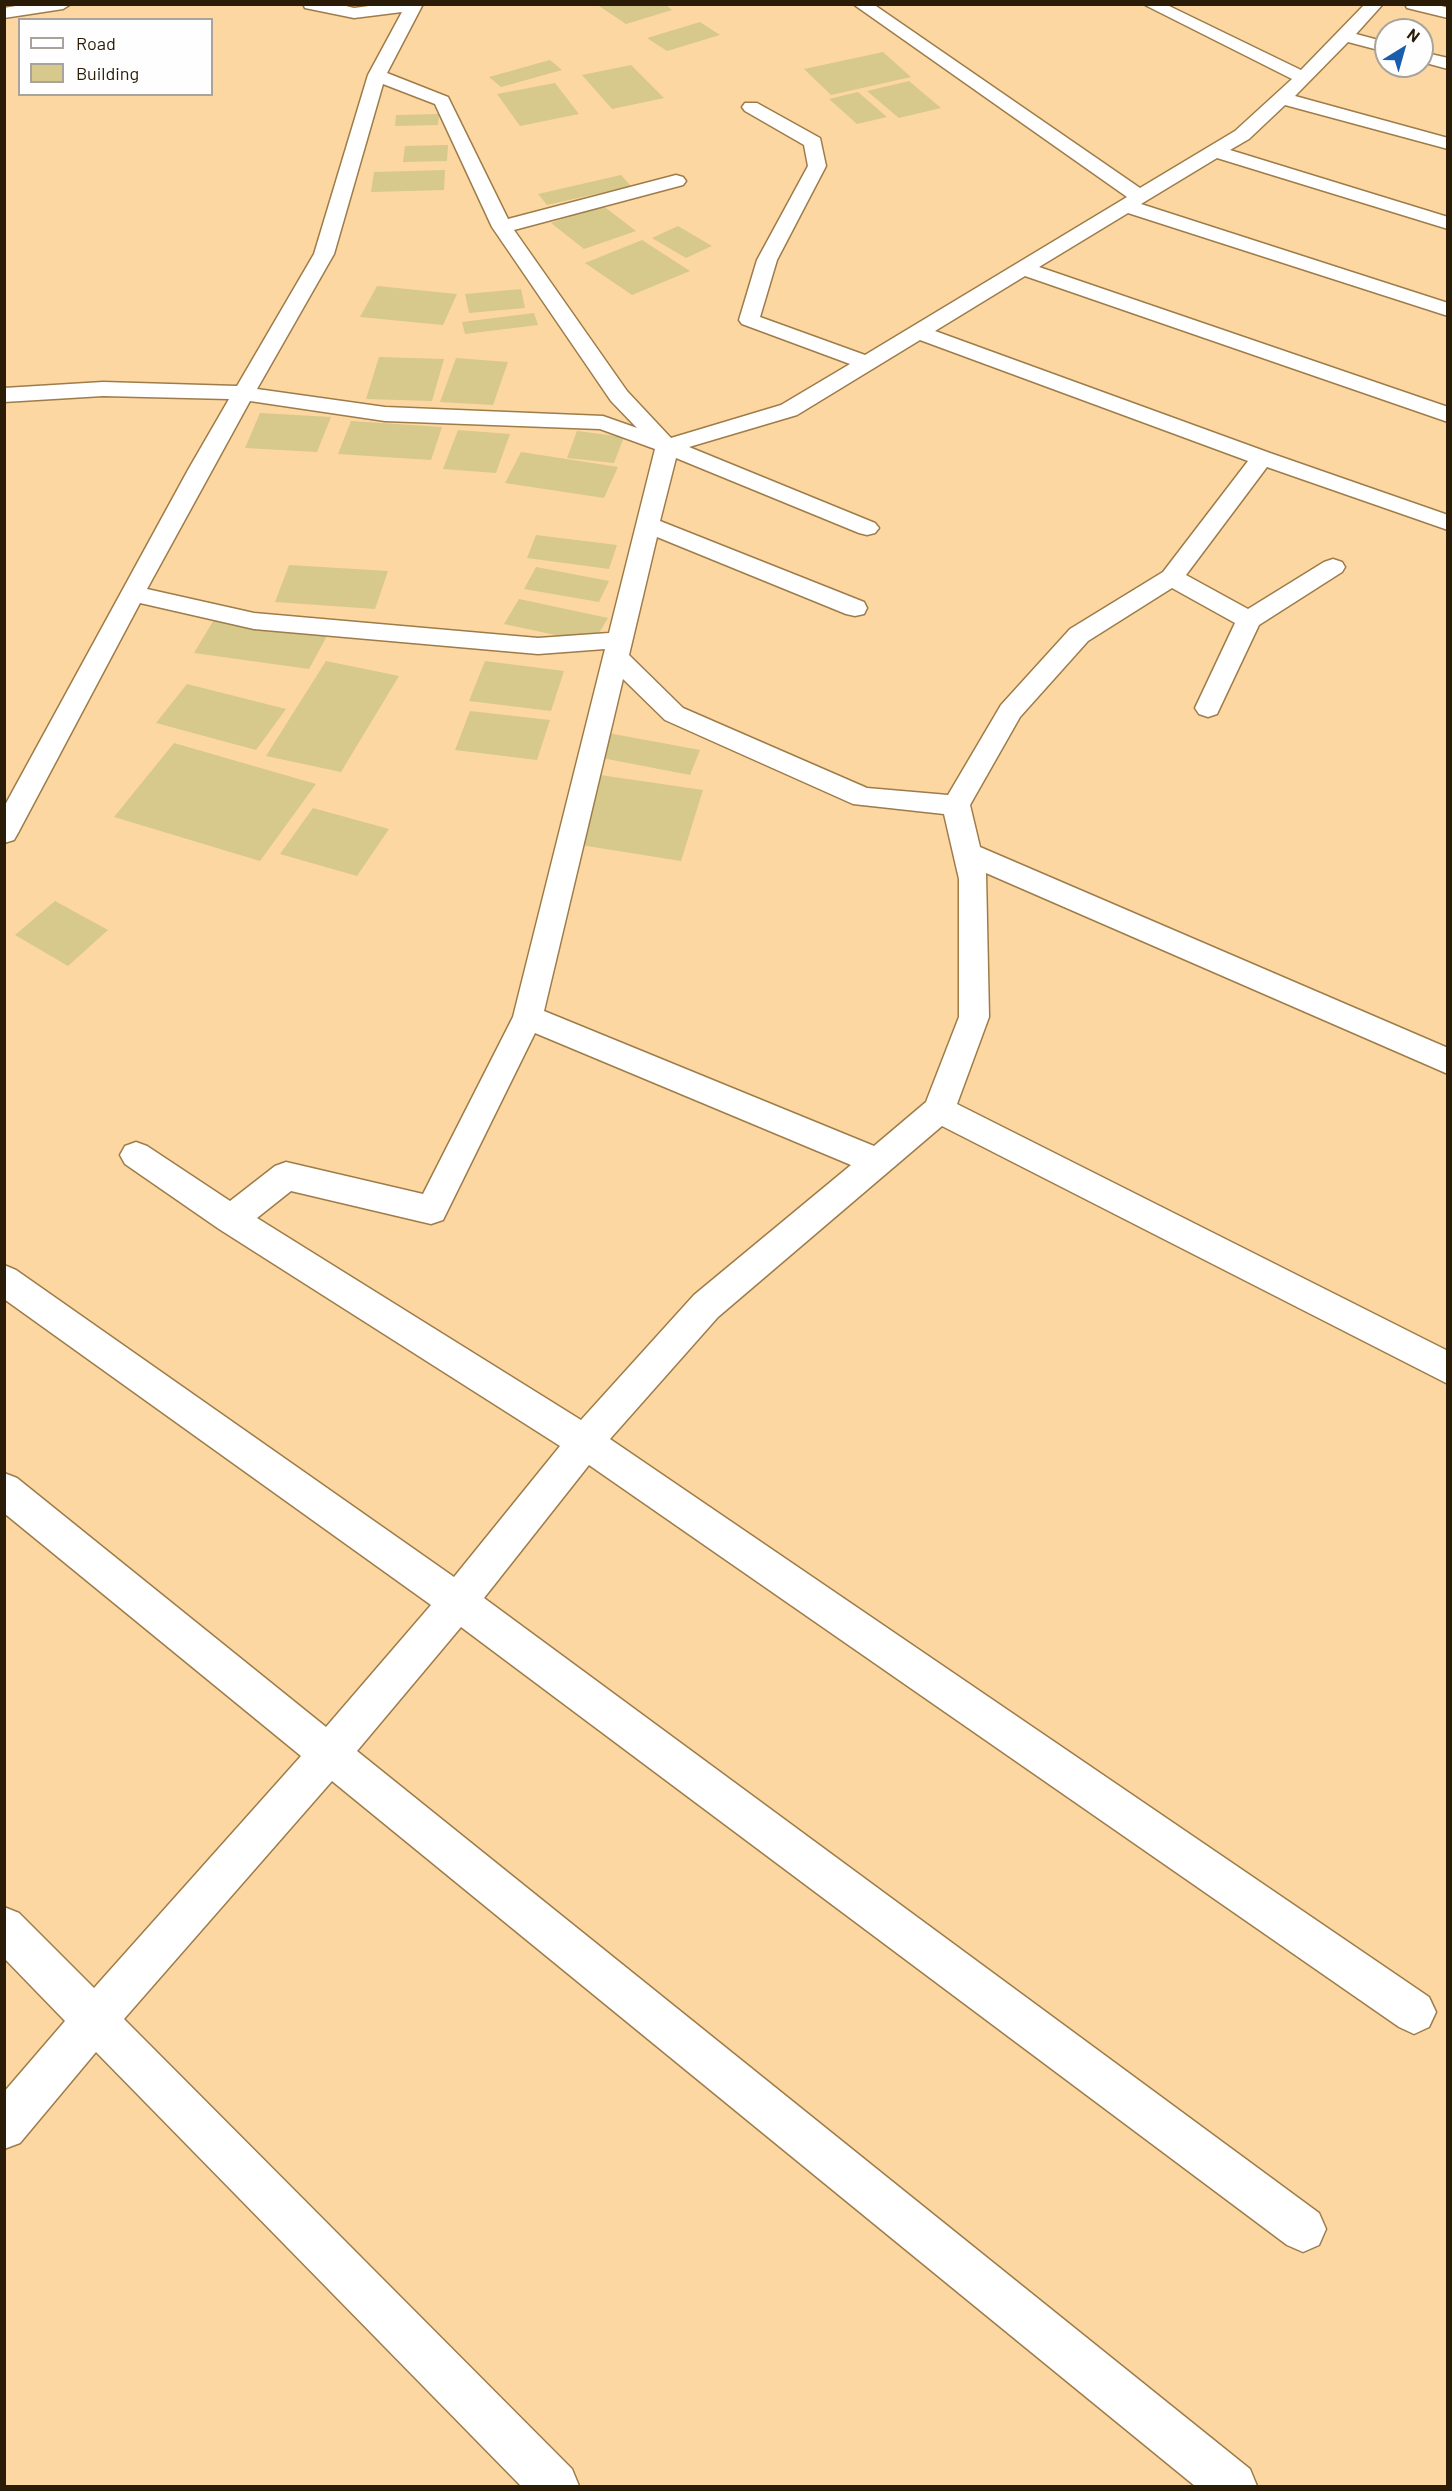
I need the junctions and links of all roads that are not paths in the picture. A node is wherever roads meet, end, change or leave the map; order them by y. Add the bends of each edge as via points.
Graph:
1 (63, 4) edge
2 (311, 4) edge
3 (861, 4) edge
4 (1151, 4) edge
5 (1376, 4) edge
6 (1413, 4) edge
7 (415, 5) edge
8 (4, 13) edge
9 (1448, 13) edge
10 (1345, 36) junction
11 (1374, 44) edge
12 (377, 75) junction
13 (1303, 78) junction
14 (1282, 98) junction
15 (751, 106) dead end
16 (1448, 144) edge
17 (1215, 152) junction
18 (676, 181) dead end
19 (1132, 201) junction
20 (1448, 223) edge
21 (502, 227) junction
22 (1022, 268) junction
23 (1448, 310) edge
24 (916, 331) junction
25 (868, 363) junction
26 (243, 393) junction
27 (4, 395) edge
28 (1448, 415) edge
29 (668, 446) junction
30 (1262, 458) junction
31 (1448, 523) edge
32 (649, 525) junction
33 (867, 528) dead end
34 (1333, 567) dead end
35 (1172, 577) junction
36 (133, 594) junction
37 (855, 608) dead end
38 (1249, 620) junction
39 (619, 649) junction
40 (1208, 708) dead end
41 (956, 805) junction
42 (4, 833) edge
43 (967, 853) junction
44 (528, 1017) junction
45 (1448, 1062) edge
46 (939, 1110) junction
47 (136, 1155) dead end
48 (878, 1162) junction
49 (231, 1218) junction
50 (4, 1280) edge
51 (1448, 1368) edge
52 (585, 1442) junction
53 (4, 1490) edge
54 (458, 1602) junction
55 (328, 1755) junction
56 (4, 1928) edge
57 (1414, 2012) dead end
58 (94, 2020) junction
59 (4, 2127) edge
60 (1303, 2229) dead end
61 (555, 2487) edge
62 (1233, 2487) edge

1 - 8 street
2 - 7 street via 354,13
3 - 19 street
4 - 13 street
5 - 10 street
6 - 9 street
7 - 12 street
10 - 11 street
10 - 13 street
12 - 21 street via 442,101
12 - 26 street via 324,254
13 - 14 street
14 - 16 street
14 - 17 street via 1242,135
15 - 25 street via 813,142 817,166 766,260 749,320
17 - 19 street
17 - 20 street
18 - 21 street
19 - 22 street
19 - 23 street
21 - 29 street via 619,396
22 - 24 street
22 - 28 street
24 - 25 street
24 - 30 street
25 - 29 street via 789,410
26 - 27 street via 104,389
26 - 29 street via 385,414 603,423
26 - 36 street
29 - 32 street
29 - 33 street
30 - 31 street
30 - 35 street
32 - 37 street
32 - 39 street
34 - 38 street
35 - 38 street
35 - 41 street via 1079,635 1010,711
36 - 39 street via 254,621 538,646
36 - 42 street
38 - 40 street
39 - 41 street via 674,714 863,797
39 - 44 street
41 - 43 street
43 - 45 street
43 - 46 street via 973,879 974,1017
44 - 48 street
44 - 49 street via 431,1210 286,1176
46 - 48 street
46 - 51 street
47 - 49 street
48 - 52 street via 706,1306
49 - 52 street
50 - 54 street
52 - 54 street
52 - 57 street
53 - 55 street
54 - 55 street
54 - 60 street
55 - 58 street
55 - 62 street
56 - 58 street
58 - 59 street
58 - 61 street

